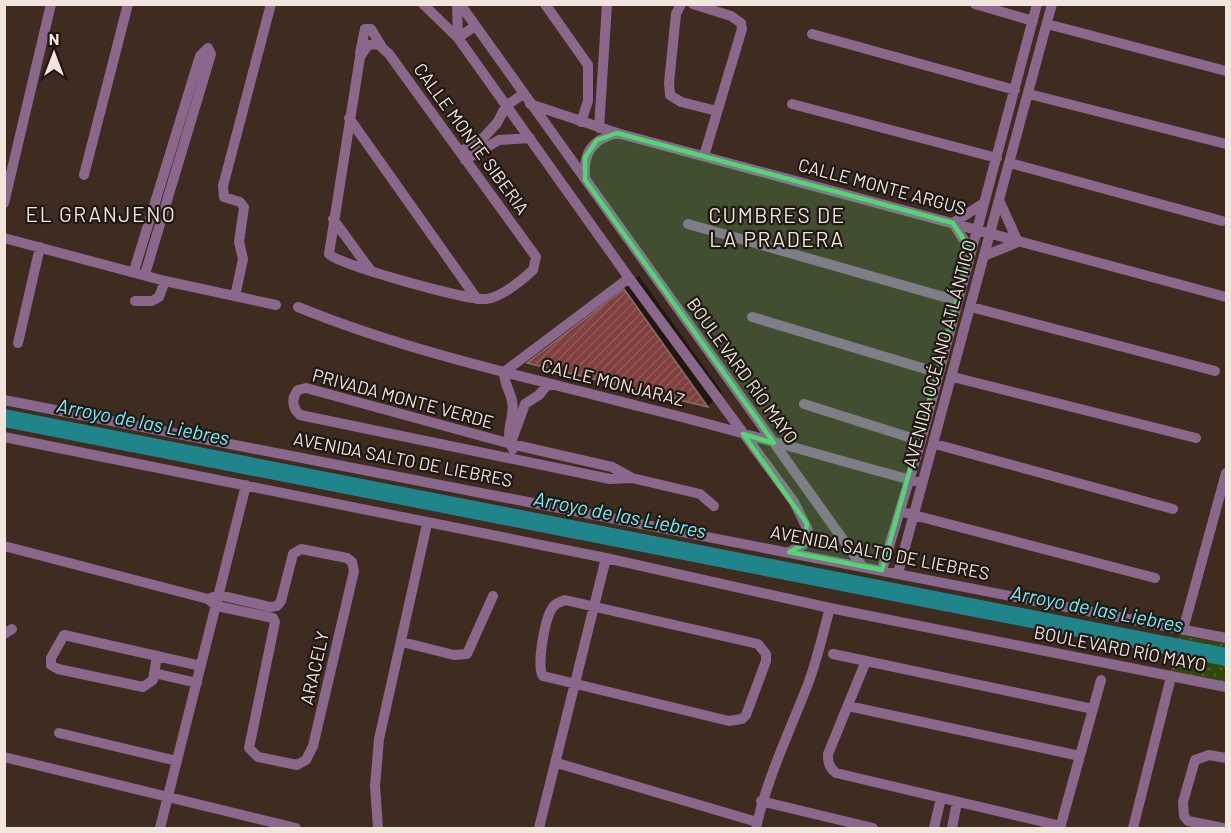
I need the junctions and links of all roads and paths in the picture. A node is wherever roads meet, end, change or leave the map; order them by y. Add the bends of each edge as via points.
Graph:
1 (51, 4) edge
2 (128, 4) edge
3 (271, 4) edge
4 (423, 4) edge
5 (459, 4) edge
6 (545, 4) edge
7 (607, 4) edge
8 (681, 4) edge
9 (693, 4) edge
10 (975, 4) edge
11 (1037, 4) edge
12 (1052, 4) edge
13 (1033, 21) junction
14 (1047, 24) junction
15 (475, 26) junction
16 (812, 34) dead end
17 (458, 38) junction
18 (382, 46) junction
19 (360, 57) junction
20 (1227, 71) edge
21 (590, 80) junction
22 (602, 80) junction
23 (1015, 90) junction
24 (195, 92) dead end
25 (523, 94) junction
26 (1029, 94) junction
27 (530, 104) junction
28 (792, 104) dead end
29 (506, 106) junction
30 (717, 111) junction
31 (349, 118) junction
32 (581, 122) junction
33 (599, 128) junction
34 (617, 133) junction
35 (530, 138) junction
36 (1227, 144) edge
37 (463, 156) junction
38 (704, 156) junction
39 (997, 158) junction
40 (1010, 164) junction
41 (84, 175) dead end
42 (585, 180) junction
43 (596, 195) junction
44 (999, 199) junction
45 (4, 203) edge
46 (576, 204) junction
47 (984, 204) junction
48 (333, 219) junction
49 (1222, 221) dead end
50 (688, 224) dead end
51 (953, 224) junction
52 (976, 230) junction
53 (989, 233) junction
54 (4, 238) edge
55 (1018, 242) junction
56 (40, 247) junction
57 (971, 251) junction
58 (984, 256) junction
59 (371, 271) junction
60 (140, 273) junction
61 (629, 278) junction
62 (165, 281) junction
63 (235, 296) junction
64 (1227, 297) edge
65 (477, 299) junction
66 (135, 301) dead end
67 (958, 301) junction
68 (276, 305) dead end
69 (971, 307) junction
70 (298, 308) dead end
71 (752, 317) dead end
72 (18, 343) dead end
73 (1215, 371) dead end
74 (504, 372) junction
75 (939, 373) junction
76 (953, 377) junction
77 (548, 384) junction
78 (4, 400) edge
79 (512, 401) junction
80 (525, 404) junction
81 (804, 404) dead end
82 (743, 434) junction
83 (4, 437) edge
84 (1196, 438) dead end
85 (921, 441) junction
86 (774, 443) junction
87 (511, 444) junction
88 (935, 444) junction
89 (495, 454) junction
90 (519, 459) junction
91 (1227, 473) edge
92 (632, 478) junction
93 (909, 479) junction
94 (922, 483) junction
95 (246, 485) junction
96 (714, 506) dead end
97 (1173, 509) dead end
98 (900, 511) junction
99 (913, 514) junction
100 (427, 524) junction
101 (4, 546) edge
102 (789, 552) junction
103 (606, 558) junction
104 (862, 566) junction
105 (882, 570) junction
106 (898, 573) junction
107 (1155, 578) dead end
108 (494, 596) dead end
109 (215, 600) junction
110 (594, 606) junction
111 (830, 608) junction
112 (1183, 630) junction
113 (1227, 638) edge
114 (402, 642) junction
115 (833, 654) dead end
116 (157, 656) junction
117 (866, 661) junction
118 (201, 666) junction
119 (154, 673) junction
120 (1171, 677) junction
121 (1101, 680) dead end
122 (197, 683) junction
123 (575, 684) junction
124 (1227, 687) edge
125 (848, 706) junction
126 (1093, 709) junction
127 (59, 733) dead end
128 (1080, 756) junction
129 (4, 757) edge
130 (1227, 758) edge
131 (177, 761) junction
132 (557, 763) junction
133 (168, 798) junction
134 (941, 798) junction
135 (761, 801) junction
136 (957, 802) junction
137 (756, 825) edge
138 (1061, 827) edge
139 (160, 828) edge
140 (296, 828) edge
141 (378, 828) edge
142 (542, 828) edge
143 (873, 828) edge
144 (934, 828) edge
145 (952, 828) edge
146 (1133, 828) edge
147 (1223, 828) edge

1 - 45 street
2 - 41 street
3 - 63 street via 223,186 224,196 244,207 239,242 243,259
4 - 17 street, BOULEVARD RÍO MAYO
5 - 15 street, BOULEVARD RÍO MAYO
5 - 17 street, BOULEVARD RÍO MAYO
6 - 21 street via 588,65
7 - 22 street
8 - 30 street via 676,14 670,95 681,102
9 - 30 street via 741,23 741,36
10 - 13 street
11 - 13 street, AVENIDA OCÉANO ATLÁNTICO
12 - 14 street, AVENIDA OCÉANO ATLÁNTICO
13 - 23 street, AVENIDA OCÉANO ATLÁNTICO
14 - 20 street
14 - 26 street, AVENIDA OCÉANO ATLÁNTICO
15 - 17 street
15 - 25 street, BOULEVARD RÍO MAYO
16 - 23 street
17 - 29 street, BOULEVARD RÍO MAYO
18 - 19 street via 368,45
18 - 19 street via 371,30 365,30
18 - 37 street, CALLE MONTE SIBERIA
19 - 31 street
21 - 22 street
21 - 32 street
22 - 33 street
23 - 39 street, AVENIDA OCÉANO ATLÁNTICO
24 - 60 street
25 - 27 street, BOULEVARD RÍO MAYO
25 - 29 street
26 - 36 street
26 - 40 street, AVENIDA OCÉANO ATLÁNTICO
27 - 32 street, CALLE MONTE ARGUS
27 - 42 street, BOULEVARD RÍO MAYO
28 - 39 street
29 - 35 street, BOULEVARD RÍO MAYO
29 - 37 street via 491,130
30 - 38 street
31 - 48 street
31 - 65 street
32 - 33 street, CALLE MONTE ARGUS
33 - 34 street, CALLE MONTE ARGUS
34 - 38 street, CALLE MONTE ARGUS
34 - 42 street via 590,147 585,157
35 - 37 street via 499,140
35 - 46 street, BOULEVARD RÍO MAYO
37 - 65 street, CALLE MONTE SIBERIA via 536,257 536,266 526,276 500,294
38 - 51 street, CALLE MONTE ARGUS
39 - 47 street, AVENIDA OCÉANO ATLÁNTICO
40 - 44 street, AVENIDA OCÉANO ATLÁNTICO
40 - 49 street
42 - 43 street, BOULEVARD RÍO MAYO
43 - 46 street
43 - 86 street, BOULEVARD RÍO MAYO
44 - 53 street, AVENIDA OCÉANO ATLÁNTICO
44 - 55 street
46 - 61 street, BOULEVARD RÍO MAYO
47 - 51 street
47 - 52 street, AVENIDA OCÉANO ATLÁNTICO
48 - 59 street
48 - 59 street via 329,254
50 - 67 street
51 - 52 street, CALLE MONTE ARGUS
51 - 57 street
52 - 53 street, CALLE MONTE ARGUS
52 - 57 street, AVENIDA OCÉANO ATLÁNTICO
53 - 55 street, CALLE MONTE ARGUS
53 - 58 street, AVENIDA OCÉANO ATLÁNTICO
54 - 56 street
55 - 58 street
55 - 64 street, CALLE MONTE ARGUS
56 - 60 street
56 - 72 street
57 - 67 street, AVENIDA OCÉANO ATLÁNTICO
58 - 69 street, AVENIDA OCÉANO ATLÁNTICO
59 - 65 street
60 - 62 street
61 - 74 street
61 - 82 street, BOULEVARD RÍO MAYO
62 - 63 street
62 - 66 street via 159,297
63 - 68 street
67 - 75 street, AVENIDA OCÉANO ATLÁNTICO
69 - 73 street
69 - 76 street, AVENIDA OCÉANO ATLÁNTICO
70 - 74 street, CALLE MONJARAZ via 338,324
71 - 75 street
74 - 77 street, CALLE MONJARAZ
74 - 79 street, PRIVADA MONTE VERDE
75 - 85 street, AVENIDA OCÉANO ATLÁNTICO
76 - 84 street
76 - 88 street, AVENIDA OCÉANO ATLÁNTICO
77 - 80 street, PRIVADA MONTE VERDE
77 - 82 street, CALLE MONJARAZ
78 - 102 street, AVENIDA SALTO DE LIEBRES
79 - 80 street
79 - 87 street, PRIVADA MONTE VERDE via 507,430
80 - 87 street, PRIVADA MONTE VERDE
81 - 85 street
82 - 86 street, CALLE MONJARAZ
82 - 102 street, BOULEVARD RÍO MAYO via 807,524 804,544
83 - 95 street
85 - 93 street, AVENIDA OCÉANO ATLÁNTICO
86 - 93 street, CALLE MONJARAZ
86 - 104 street, BOULEVARD RÍO MAYO
87 - 89 street, PRIVADA MONTE VERDE
87 - 89 street, PRIVADA MONTE VERDE via 306,388 298,390 294,398 300,415
87 - 90 street, PRIVADA MONTE VERDE
87 - 92 street, PRIVADA MONTE VERDE via 612,467
88 - 94 street, AVENIDA OCÉANO ATLÁNTICO
88 - 97 street
89 - 90 street, PRIVADA MONTE VERDE
90 - 92 street, PRIVADA MONTE VERDE via 610,479
91 - 112 street
92 - 96 street, PRIVADA MONTE VERDE via 700,494
93 - 94 street, CALLE MONJARAZ
93 - 98 street, AVENIDA OCÉANO ATLÁNTICO
94 - 99 street, AVENIDA OCÉANO ATLÁNTICO
95 - 100 street
95 - 109 street
98 - 99 street
98 - 105 street, AVENIDA OCÉANO ATLÁNTICO
99 - 106 street, AVENIDA OCÉANO ATLÁNTICO
99 - 107 street
100 - 103 street
100 - 114 street
101 - 109 street
102 - 104 street, AVENIDA SALTO DE LIEBRES
103 - 110 street
103 - 111 street
104 - 105 street, AVENIDA SALTO DE LIEBRES
105 - 106 street, AVENIDA SALTO DE LIEBRES
106 - 112 street, AVENIDA SALTO DE LIEBRES
108 - 114 street via 467,654 454,655
109 - 109 street, ARACELY via 273,618 275,622 249,748 258,757 297,765 306,760 313,747 353,564 347,558 301,549 293,554 277,606
109 - 118 street
110 - 123 street
110 - 123 street via 565,600 550,612 538,664 540,672 548,680
110 - 123 street via 758,644 766,654 765,661 746,715 735,720
111 - 120 street, BOULEVARD RÍO MAYO
111 - 135 street via 808,683
112 - 113 street, BOULEVARD RÍO MAYO
114 - 141 street via 379,740 375,786
115 - 117 street
116 - 118 street
116 - 119 street
116 - 119 street via 64,634 51,658 51,665 58,669 143,687 153,680
117 - 125 street
117 - 126 street
118 - 122 street
119 - 122 street
120 - 124 street, BOULEVARD RÍO MAYO
120 - 146 street
121 - 126 street
122 - 131 street
123 - 132 street
125 - 128 street
125 - 134 street via 828,754 831,770
126 - 128 street
127 - 131 street
128 - 138 street
129 - 133 street
130 - 147 street via 1201,756 1196,760 1183,809 1188,821
131 - 133 street
132 - 137 street
132 - 142 street
133 - 139 street
133 - 140 street
134 - 136 street
134 - 144 street
135 - 137 street
135 - 143 street
136 - 138 street
136 - 145 street

